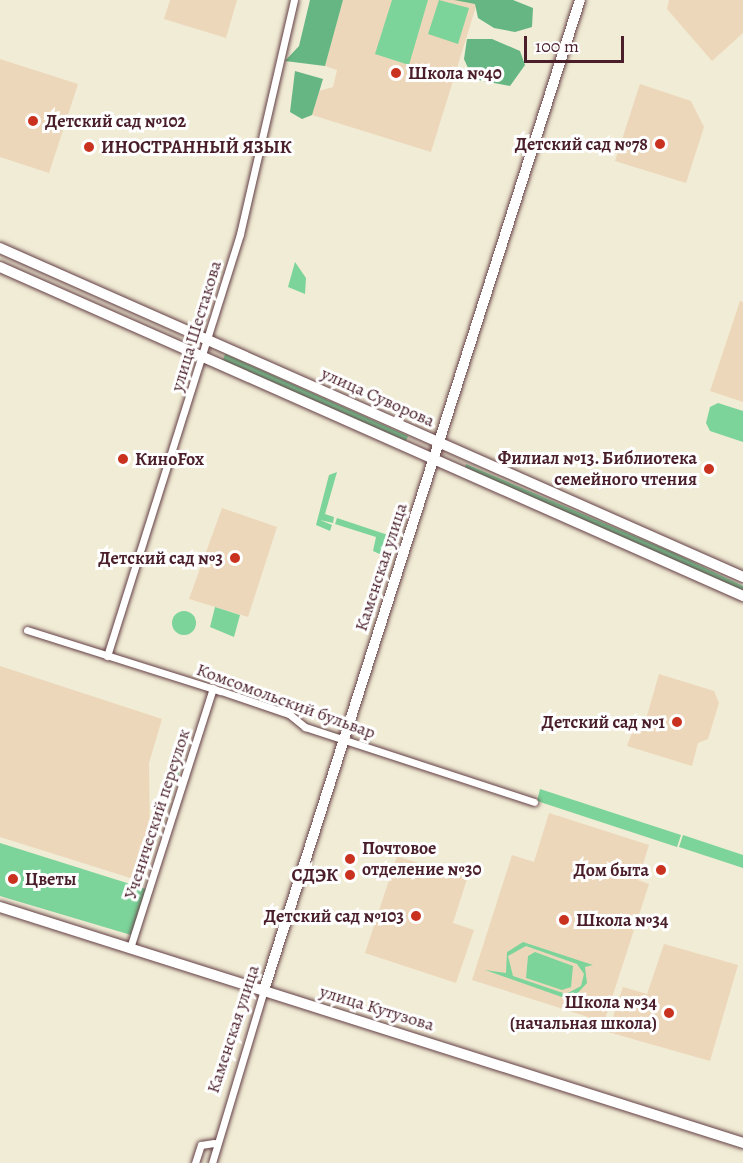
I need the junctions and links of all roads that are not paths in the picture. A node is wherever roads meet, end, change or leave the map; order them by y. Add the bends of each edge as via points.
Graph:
1 (294, 0) edge
2 (580, 0) edge
3 (0, 248) edge
4 (0, 267) edge
5 (207, 339) junction
6 (202, 357) junction
7 (439, 442) junction
8 (433, 459) junction
9 (743, 578) edge
10 (743, 596) edge
11 (27, 630) dead end
12 (107, 656) junction
13 (213, 688) junction
14 (343, 740) junction
15 (534, 802) dead end
16 (0, 908) edge
17 (130, 948) junction
18 (264, 990) junction
19 (214, 1143) junction
20 (743, 1143) edge
21 (195, 1163) edge
22 (212, 1163) edge

1 - 5 street, улица Шестакова via 240,234
2 - 7 street, Каменская улица
3 - 5 street, улица Суворова
4 - 6 street, улица Суворова
5 - 6 street, улица Шестакова
5 - 7 street, улица Суворова
6 - 8 street, улица Суворова
6 - 12 street, улица Шестакова
7 - 8 street, Каменская улица
7 - 9 street, улица Суворова
8 - 10 street, улица Суворова
8 - 14 street, Каменская улица
11 - 12 street, Комсомольский бульвар
12 - 13 street, Комсомольский бульвар
13 - 14 street, Комсомольский бульвар
13 - 17 street, Ученический переулок
14 - 15 street, Комсомольский бульвар
14 - 18 street, Каменская улица
16 - 17 street, улица Кутузова
17 - 18 street, улица Кутузова
18 - 19 street, Каменская улица
18 - 20 street, улица Кутузова
19 - 21 street, Каменская улица via 201,1145
19 - 22 street, Каменская улица

